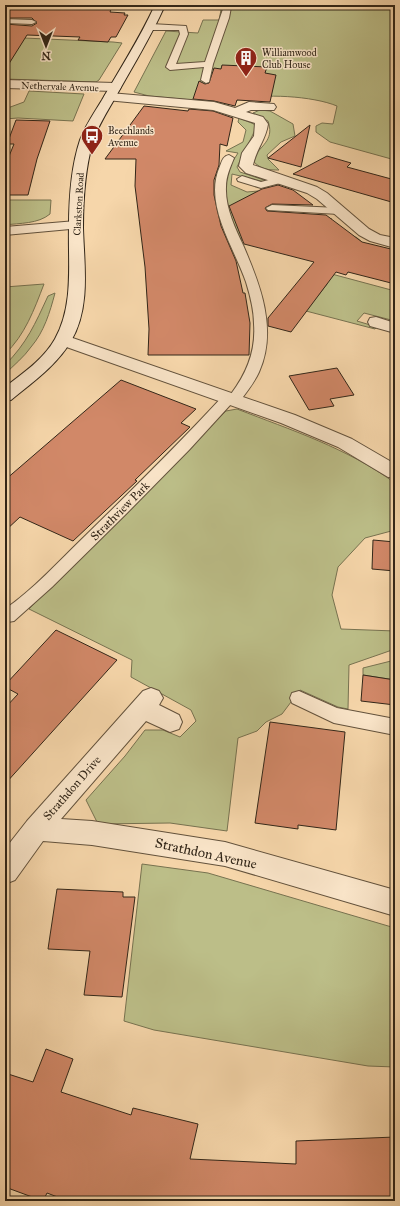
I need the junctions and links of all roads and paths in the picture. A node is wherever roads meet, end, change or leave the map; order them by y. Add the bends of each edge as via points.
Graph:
1 (160, 5) edge
2 (187, 17) edge
3 (5, 21) edge
4 (32, 22) dead end
5 (151, 27) junction
6 (209, 64) junction
7 (206, 80) dead end
8 (5, 84) edge
9 (112, 92) junction
10 (270, 107) dead end
11 (236, 113) junction
12 (229, 158) dead end
13 (242, 179) dead end
14 (280, 180) junction
15 (272, 208) dead end
16 (339, 211) junction
17 (76, 225) junction
18 (5, 232) edge
19 (395, 243) edge
20 (376, 322) dead end
21 (395, 328) edge
22 (64, 340) junction
23 (5, 396) edge
24 (231, 398) junction
25 (395, 472) edge
26 (5, 615) edge
27 (299, 698) dead end
28 (170, 722) dead end
29 (395, 727) edge
30 (36, 829) junction
31 (5, 871) edge
32 (395, 903) edge

1 - 2 lane
1 - 5 street, Clarkston Road
2 - 5 lane
2 - 6 lane via 184,34 170,67
2 - 6 lane via 227,7
3 - 4 lane
5 - 9 street, Clarkston Road
6 - 7 lane
8 - 9 street, Nethervale Avenue
9 - 11 street via 214,106
9 - 17 street, Clarkston Road via 90,133 79,170
10 - 11 street via 249,106
11 - 14 street via 259,120 262,124 260,136 249,153 246,166
12 - 24 lane, Strathview Park via 222,178 222,209 253,283 261,330 260,351 255,367 246,384
13 - 14 lane via 261,185
14 - 16 street via 312,190
15 - 16 lane
16 - 19 street via 364,232
17 - 18 street
17 - 22 street, Clarkston Road via 75,296
20 - 21 street
22 - 23 street, Clarkston Road via 43,363
22 - 24 street
24 - 25 street via 345,443
24 - 26 lane, Strathview Park via 75,556 28,600 8,616
27 - 29 lane via 334,715
28 - 30 street, Strathdon Drive via 147,703
30 - 31 street, Strathdon Drive
30 - 32 street, Strathdon Avenue via 92,833 226,854

